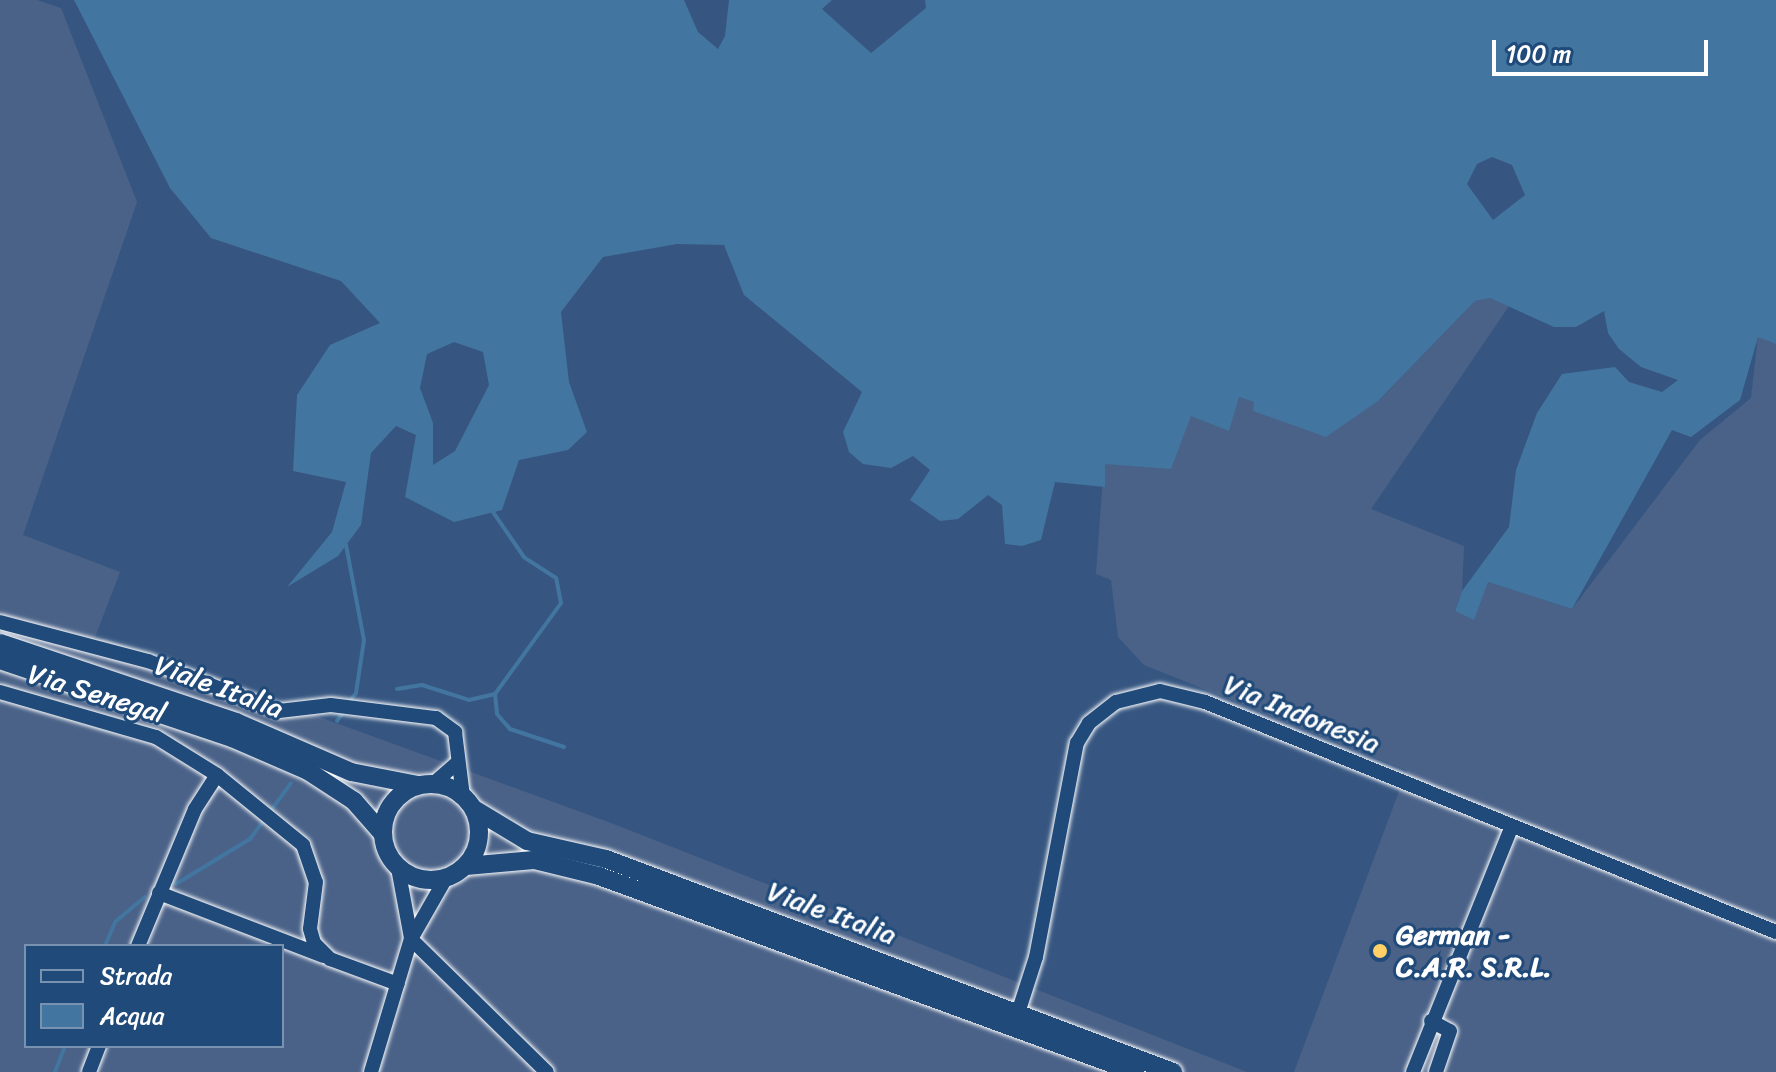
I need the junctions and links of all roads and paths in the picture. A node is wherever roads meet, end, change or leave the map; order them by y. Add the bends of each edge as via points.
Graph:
1 (0, 622) edge
2 (0, 643) edge
3 (0, 660) edge
4 (0, 692) edge
5 (457, 763) junction
6 (217, 775) junction
7 (425, 784) junction
8 (469, 802) junction
9 (1512, 826) junction
10 (382, 833) junction
11 (466, 866) junction
12 (398, 868) junction
13 (446, 878) junction
14 (159, 893) junction
15 (1776, 932) edge
16 (411, 939) junction
17 (139, 944) edge
18 (330, 959) junction
19 (398, 984) junction
20 (1018, 1013) junction
21 (1431, 1021) junction
22 (98, 1048) edge
23 (89, 1072) edge
24 (371, 1072) edge
25 (547, 1072) edge
26 (1135, 1072) edge
27 (1173, 1072) edge
28 (1413, 1072) edge
29 (1436, 1072) edge

1 - 5 street via 148,661 279,711 346,706 436,718 455,732
2 - 7 main road, Viale Italia via 236,722 351,772
3 - 10 main road, Viale Italia via 232,738 308,771 354,801
4 - 6 street, Via Senegal via 156,737
5 - 7 street
5 - 8 street
6 - 14 street via 195,809
6 - 18 street, Via Senegal via 303,845 316,882 310,929 314,943
7 - 8 main road
7 - 10 main road via 392,803
8 - 11 main road via 479,839
8 - 20 main road, Viale Italia via 527,841 606,859
9 - 15 street, Via Indonesia
9 - 20 street, Via Indonesia via 1205,702 1160,691 1135,694 1099,712 1074,752 1036,957
9 - 21 street
10 - 12 main road
11 - 13 main road
11 - 26 main road, Viale Italia via 534,860 599,876
12 - 13 main road via 421,880
12 - 16 street
13 - 16 street
14 - 17 street
14 - 18 street
16 - 19 street
16 - 25 street
18 - 19 street
19 - 24 street
20 - 27 main road, Viale Italia
21 - 28 street
21 - 29 street via 1450,1031
22 - 23 street

